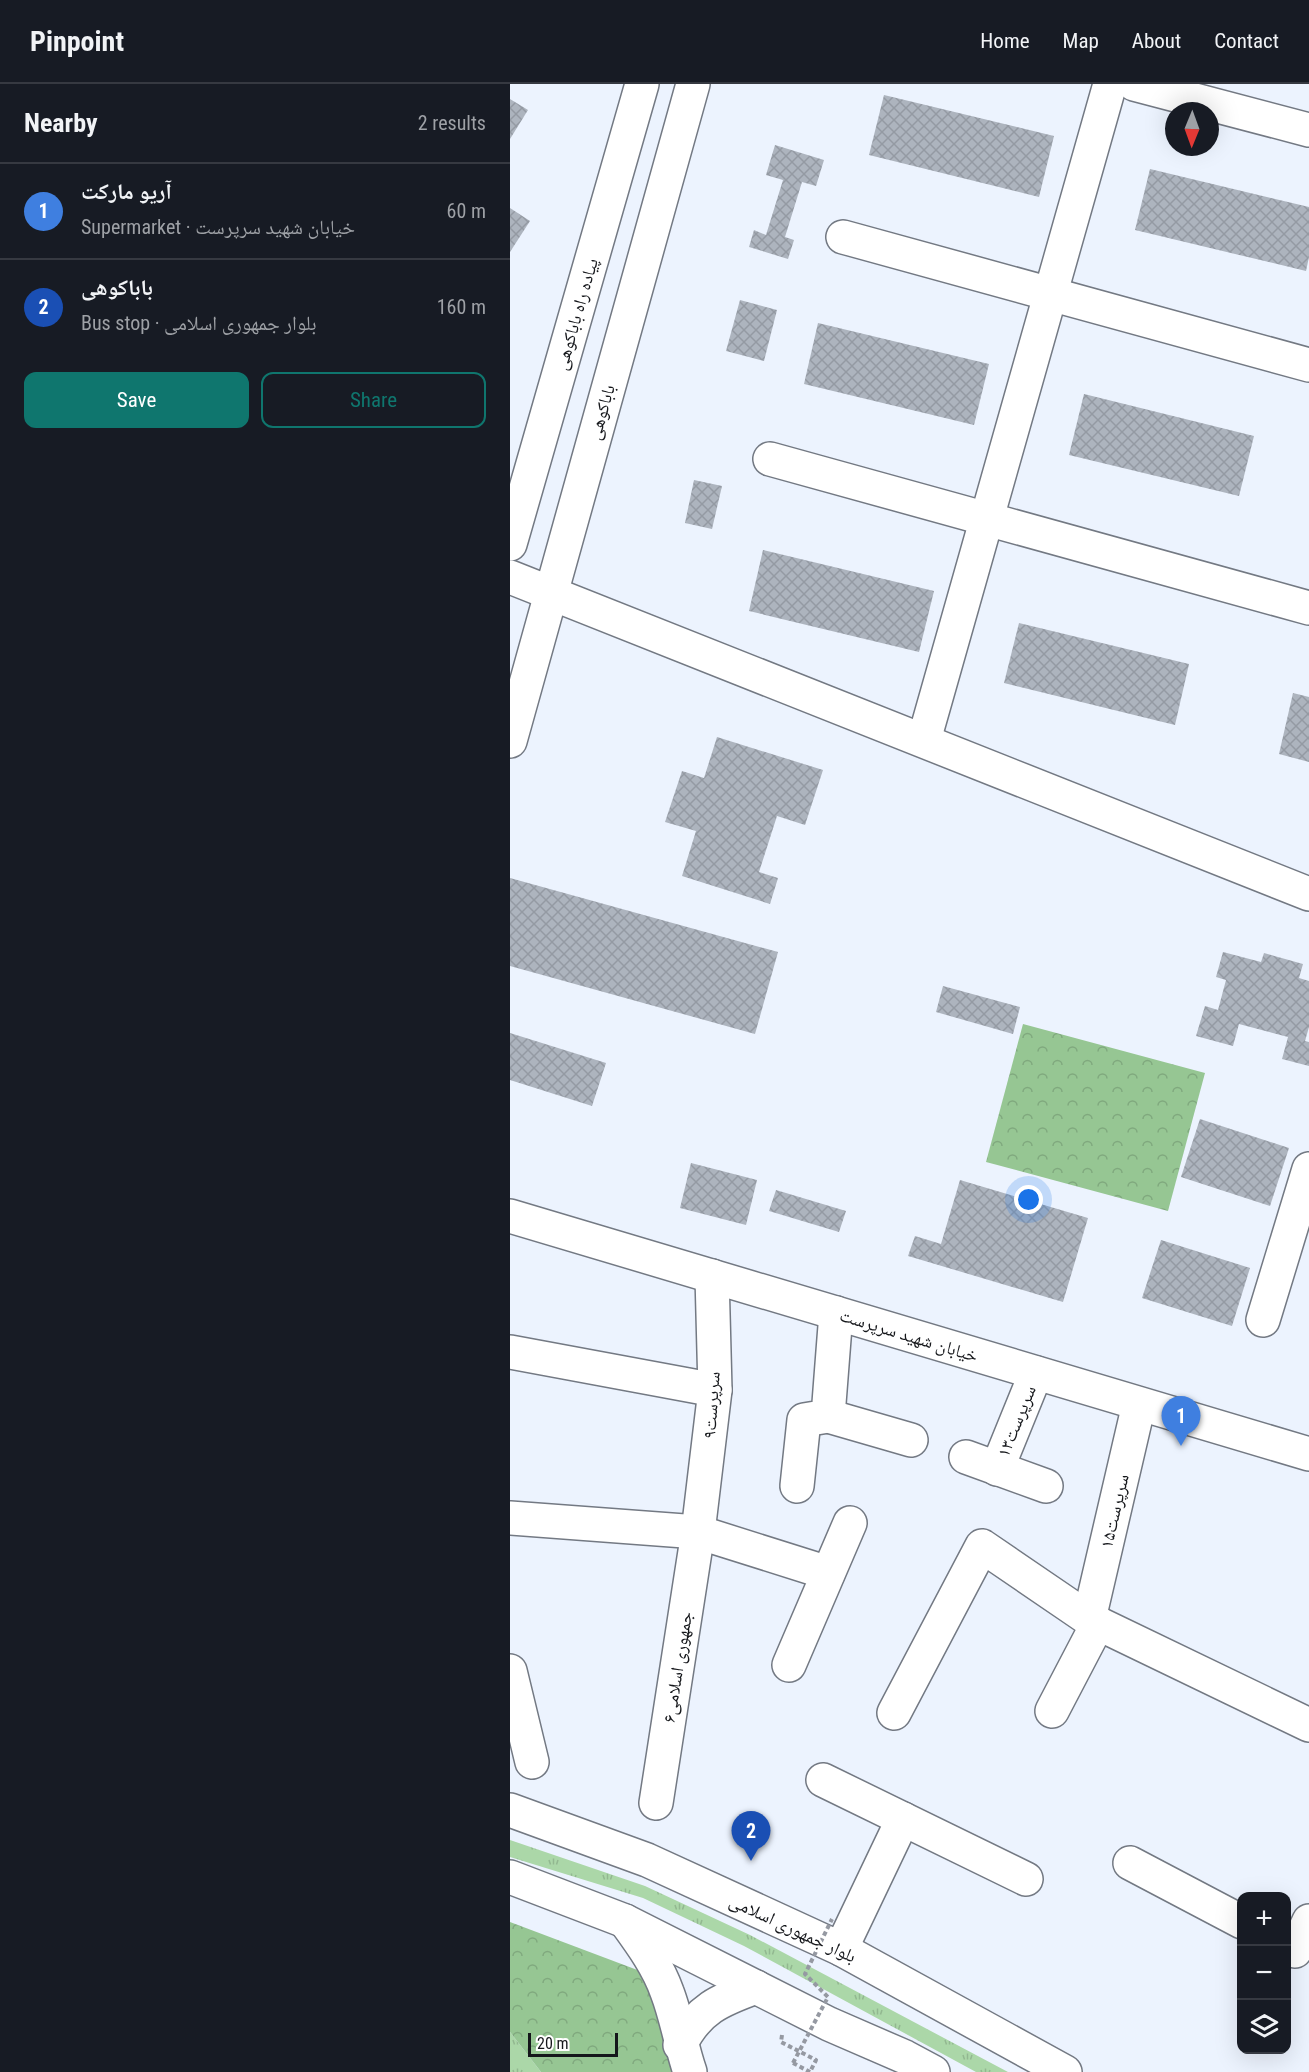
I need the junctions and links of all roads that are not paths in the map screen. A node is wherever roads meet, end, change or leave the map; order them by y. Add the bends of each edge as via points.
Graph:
1 (642, 84) edge
2 (693, 84) edge
3 (1110, 84) edge
4 (1134, 84) edge
5 (1309, 130) edge
6 (843, 237) dead end
7 (1051, 295) junction
8 (1309, 365) edge
9 (770, 459) dead end
10 (987, 518) junction
11 (510, 544) edge
12 (510, 577) edge
13 (1309, 608) edge
14 (924, 740) junction
15 (510, 741) edge
16 (1309, 894) edge
17 (1309, 1169) edge
18 (510, 1216) edge
19 (712, 1276) junction
20 (836, 1313) junction
21 (1263, 1320) dead end
22 (510, 1352) edge
23 (1036, 1373) junction
24 (715, 1390) junction
25 (1139, 1404) junction
26 (828, 1416) junction
27 (911, 1440) dead end
28 (1309, 1454) edge
29 (966, 1457) dead end
30 (997, 1468) junction
31 (797, 1486) dead end
32 (1046, 1486) dead end
33 (510, 1518) edge
34 (850, 1523) dead end
35 (698, 1532) junction
36 (828, 1573) junction
37 (1093, 1621) junction
38 (789, 1665) dead end
39 (510, 1671) edge
40 (1052, 1711) dead end
41 (894, 1713) dead end
42 (1309, 1725) edge
43 (532, 1762) dead end
44 (823, 1780) dead end
45 (656, 1803) dead end
46 (510, 1810) edge
47 (903, 1819) junction
48 (1130, 1863) dead end
49 (510, 1877) edge
50 (1026, 1878) dead end
51 (1237, 1920) edge
52 (625, 1921) junction
53 (1309, 1922) edge
54 (837, 1934) junction
55 (1297, 1952) edge
56 (756, 1988) junction
57 (685, 2058) edge
58 (912, 2067) edge
59 (1065, 2072) edge

1 - 11 street, پیاده راه باباکوهی
2 - 15 street, باباکوهی
3 - 7 street
4 - 5 street
6 - 7 street
7 - 8 street
7 - 10 street
9 - 10 street
10 - 13 street
10 - 14 street
12 - 14 street
14 - 16 street
17 - 21 street
18 - 19 street, خیابان شهید سرپرست
19 - 20 street, خیابان شهید سرپرست
19 - 24 street, سرپرست۹
20 - 23 street, خیابان شهید سرپرست
20 - 26 street
22 - 24 street
23 - 25 street, خیابان شهید سرپرست
23 - 30 street, سرپرست۱۳
24 - 35 street, سرپرست۹
25 - 28 street, خیابان شهید سرپرست
25 - 37 street, سرپرست۱۵
26 - 27 street
26 - 31 street via 804,1420
29 - 30 street
30 - 32 street
33 - 35 street
34 - 36 street
35 - 36 street
35 - 45 street, جمهوری اسلامی۶
36 - 38 street
37 - 40 street, سرپرست۱۵
37 - 41 street via 982,1546
37 - 42 street
39 - 43 street
44 - 47 street
46 - 54 street, بلوار جمهوری اسلامی
47 - 50 street
47 - 54 street
48 - 51 street
49 - 52 street
52 - 56 street
52 - 57 street via 647,1951 667,1991
53 - 55 street
54 - 59 street, بلوار جمهوری اسلامی
56 - 57 street via 700,2014 689,2028
56 - 58 street

